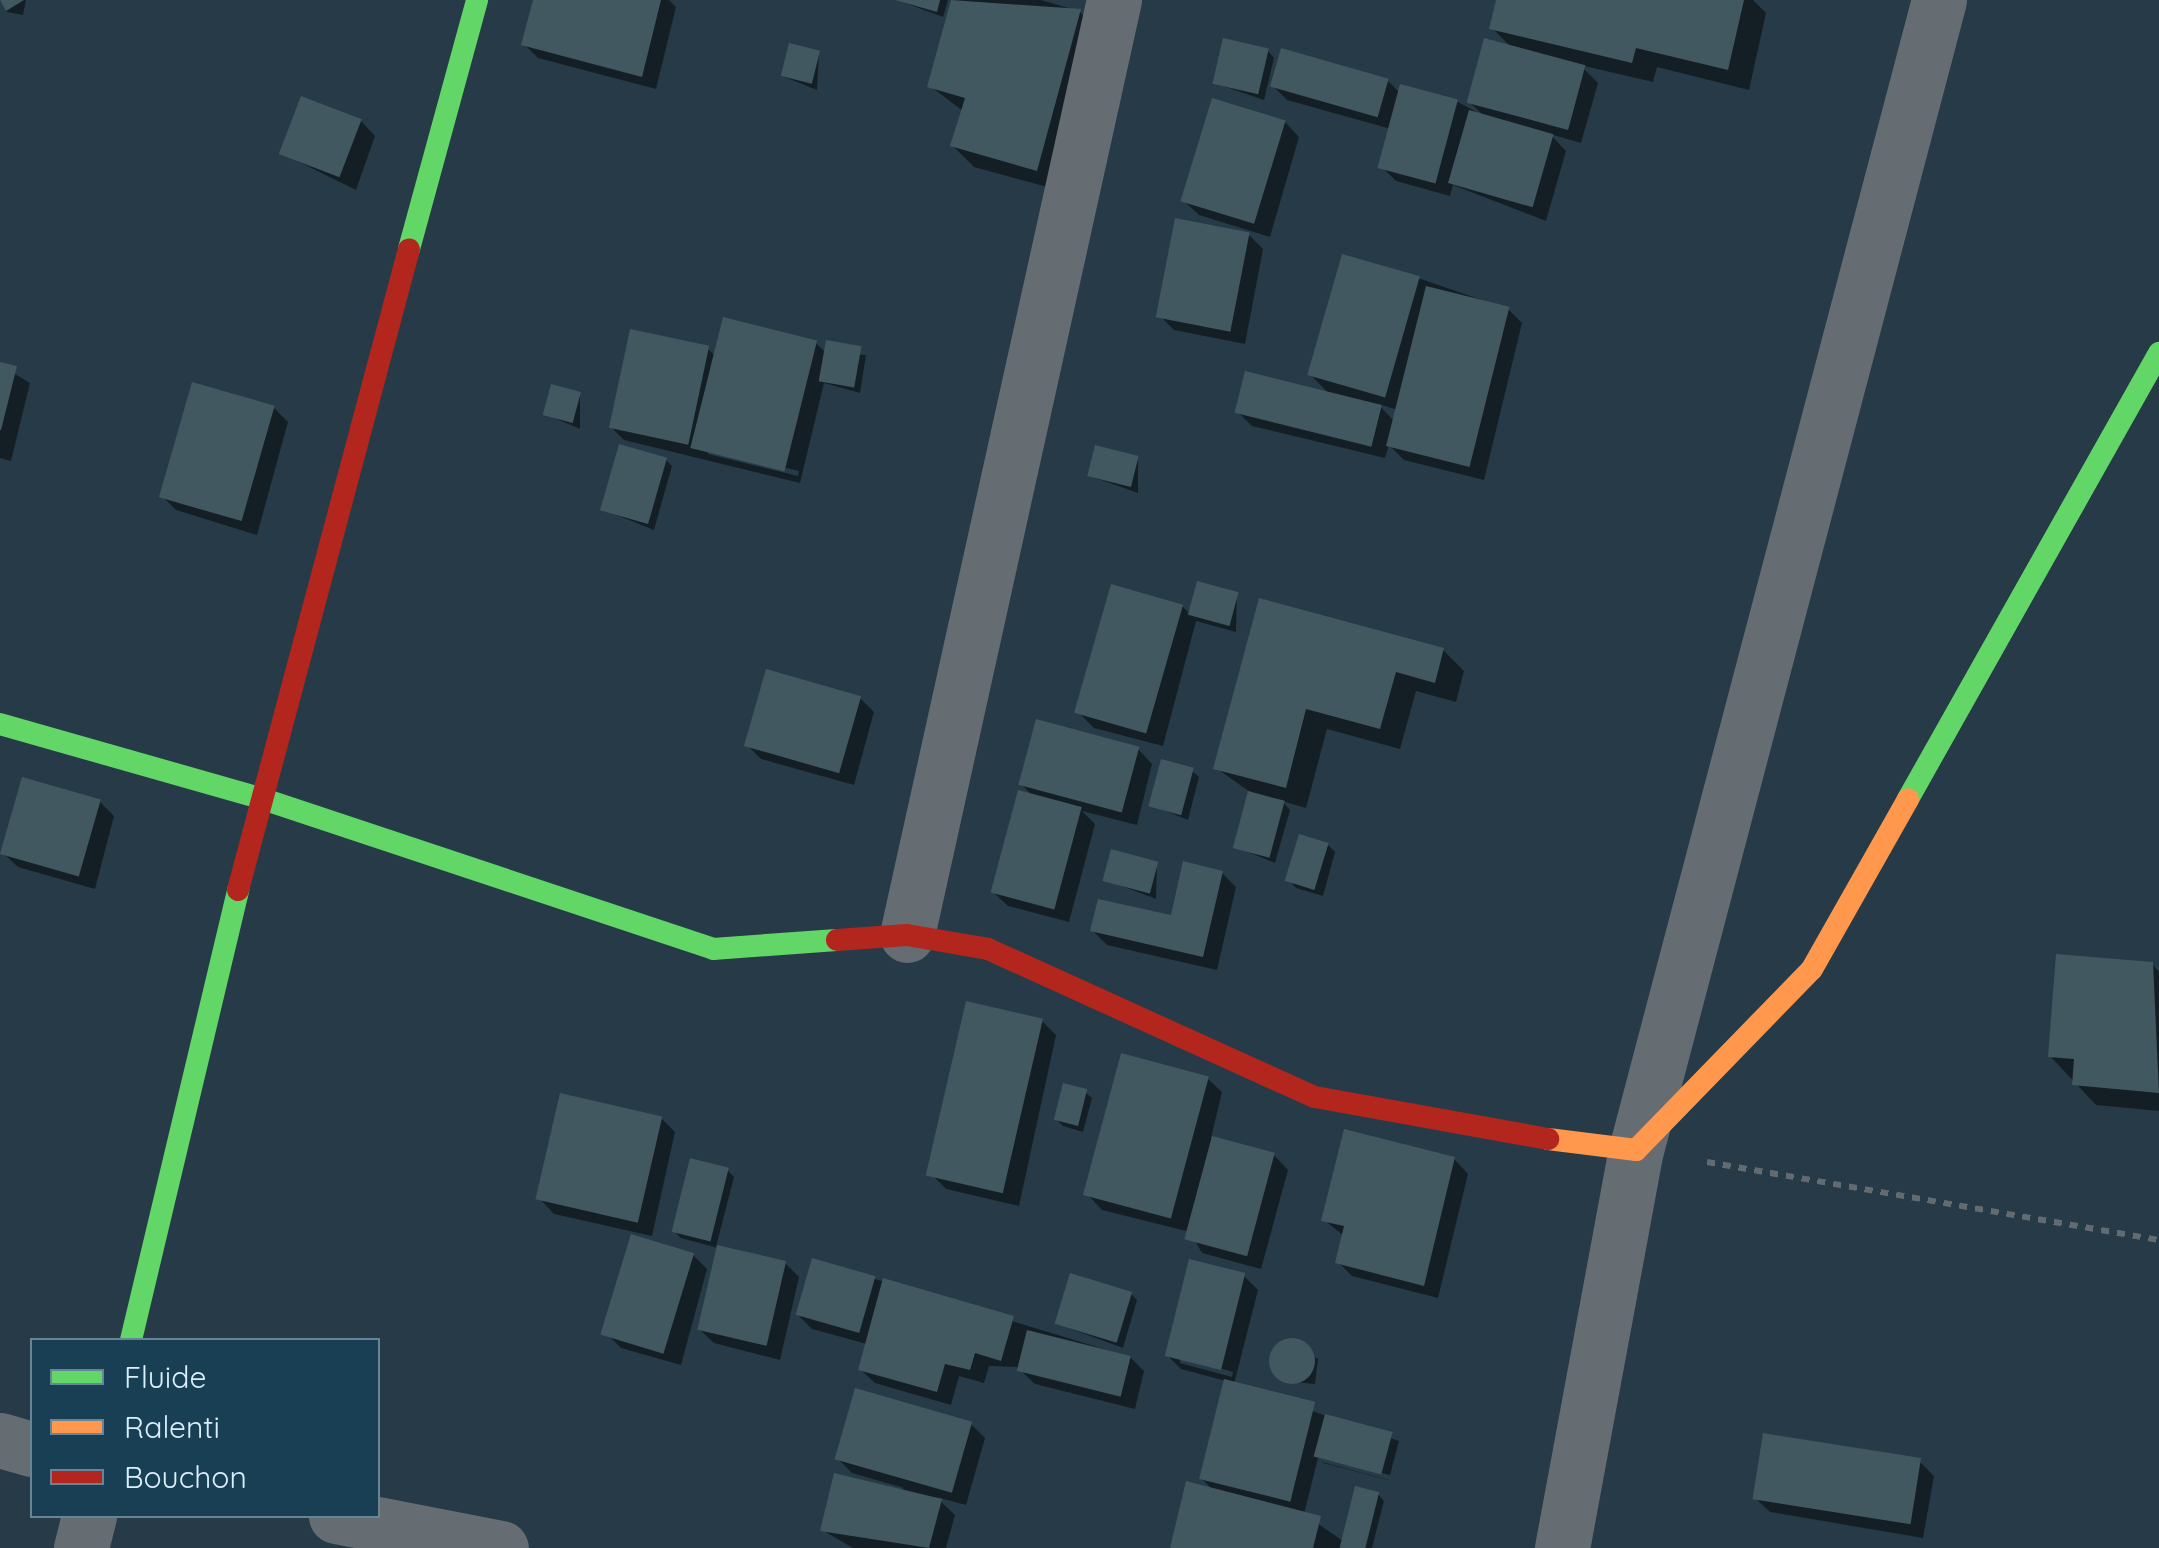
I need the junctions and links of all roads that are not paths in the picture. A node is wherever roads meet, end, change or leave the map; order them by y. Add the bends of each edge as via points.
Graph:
1 (477, 0) edge
2 (1114, 0) edge
3 (1932, 2) edge
4 (2159, 353) edge
5 (0, 724) edge
6 (260, 798) junction
7 (907, 936) junction
8 (1636, 1150) junction
9 (131, 1338) edge
10 (0, 1440) edge
11 (30, 1449) edge
12 (88, 1518) edge
13 (346, 1518) edge
14 (80, 1548) edge
15 (501, 1548) edge
16 (1562, 1548) edge

1 - 6 street
2 - 7 street
3 - 8 street
4 - 8 street via 1812,969
5 - 6 street
6 - 7 street via 712,949
6 - 9 street
7 - 8 street via 988,948 1070,980 1203,1052 1315,1097 1434,1125
8 - 16 street
10 - 11 street
12 - 14 street
13 - 15 street

